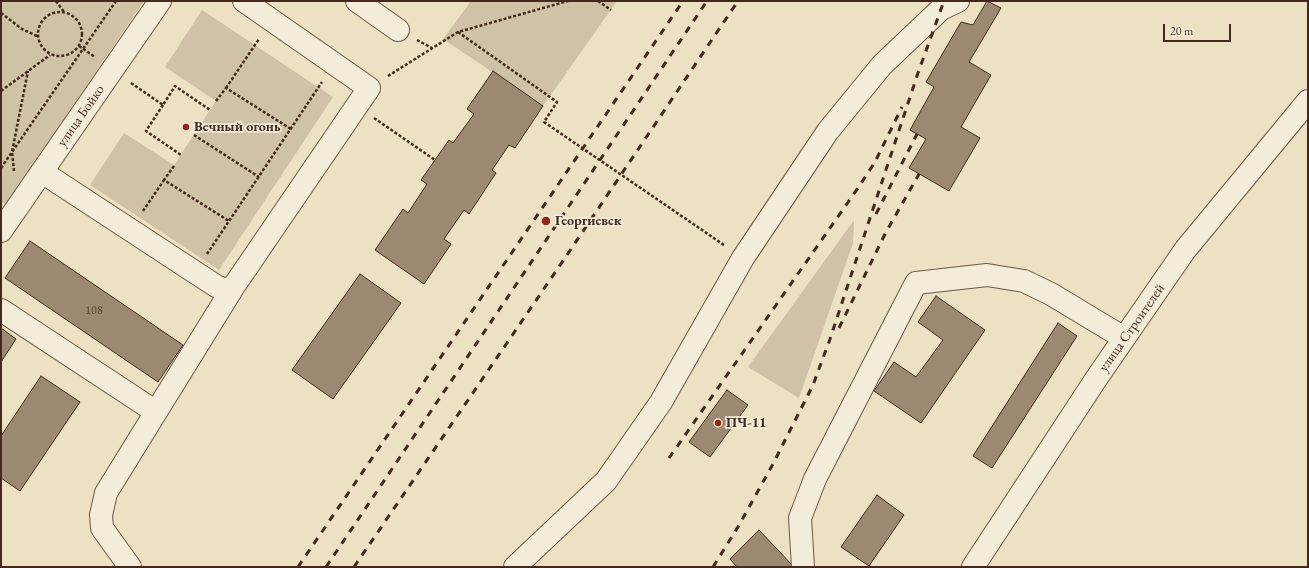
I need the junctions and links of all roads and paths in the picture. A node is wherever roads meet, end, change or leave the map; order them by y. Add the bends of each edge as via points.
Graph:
1 (56, 1) edge
2 (116, 1) edge
3 (160, 1) edge
4 (244, 1) edge
5 (357, 1) edge
6 (553, 1) edge
7 (568, 1) edge
8 (598, 1) edge
9 (958, 1) edge
10 (554, 5) junction
11 (611, 10) dead end
12 (64, 12) junction
13 (1, 13) edge
14 (272, 20) junction
15 (398, 30) dead end
16 (458, 32) junction
17 (37, 36) junction
18 (79, 46) junction
19 (84, 49) junction
20 (50, 55) junction
21 (334, 63) junction
22 (113, 69) junction
23 (28, 71) junction
24 (226, 88) junction
25 (369, 88) junction
26 (1, 92) edge
27 (216, 101) dead end
28 (1308, 101) edge
29 (163, 105) junction
30 (356, 106) junction
31 (210, 110) dead end
32 (291, 129) junction
33 (194, 135) dead end
34 (12, 152) junction
35 (181, 155) dead end
36 (435, 160) dead end
37 (174, 166) dead end
38 (1, 168) edge
39 (42, 172) junction
40 (259, 177) junction
41 (164, 180) junction
42 (18, 207) junction
43 (229, 221) junction
44 (130, 230) junction
45 (1, 231) edge
46 (743, 258) junction
47 (196, 273) junction
48 (234, 286) junction
49 (1, 310) edge
50 (1124, 338) junction
51 (156, 412) junction
52 (130, 567) edge
53 (515, 567) edge
54 (803, 567) edge
55 (973, 567) edge

1 - 12 path
2 - 19 path
3 - 22 street, улица Бойко
4 - 14 street
5 - 15 street
6 - 10 path
7 - 10 path
8 - 11 path
9 - 46 street via 941,9 882,65 828,132
10 - 16 path
12 - 17 path via 48,15 42,20
12 - 18 path via 76,19 80,25 82,32
13 - 17 path via 22,29
14 - 21 street
14 - 24 path
16 - 25 path
16 - 46 path via 557,102 544,122
17 - 20 path via 44,50
18 - 19 path
18 - 20 path via 70,55
19 - 22 path
19 - 34 path
20 - 23 path
21 - 25 street
21 - 32 path
22 - 29 path
22 - 39 street, улица Бойко
23 - 26 path
23 - 34 path
24 - 27 path
24 - 32 path
25 - 30 street
28 - 50 street, улица Строителей via 1185,250
29 - 31 path via 175,86
29 - 35 path via 146,131
30 - 36 path
30 - 48 street
32 - 40 path
33 - 40 path
34 - 38 path
34 - 42 path
37 - 41 path
39 - 42 street, улица Бойко
39 - 44 street
40 - 43 path
41 - 43 path
41 - 44 path
42 - 45 street, улица Бойко
43 - 47 path
44 - 47 street
46 - 53 street via 661,402 606,481
47 - 48 street via 225,290
48 - 51 street
49 - 51 street
50 - 54 street via 1051,294 1024,281 987,275 916,283 815,479 800,518
50 - 55 street, улица Строителей
51 - 52 street via 106,493 101,515 102,528

